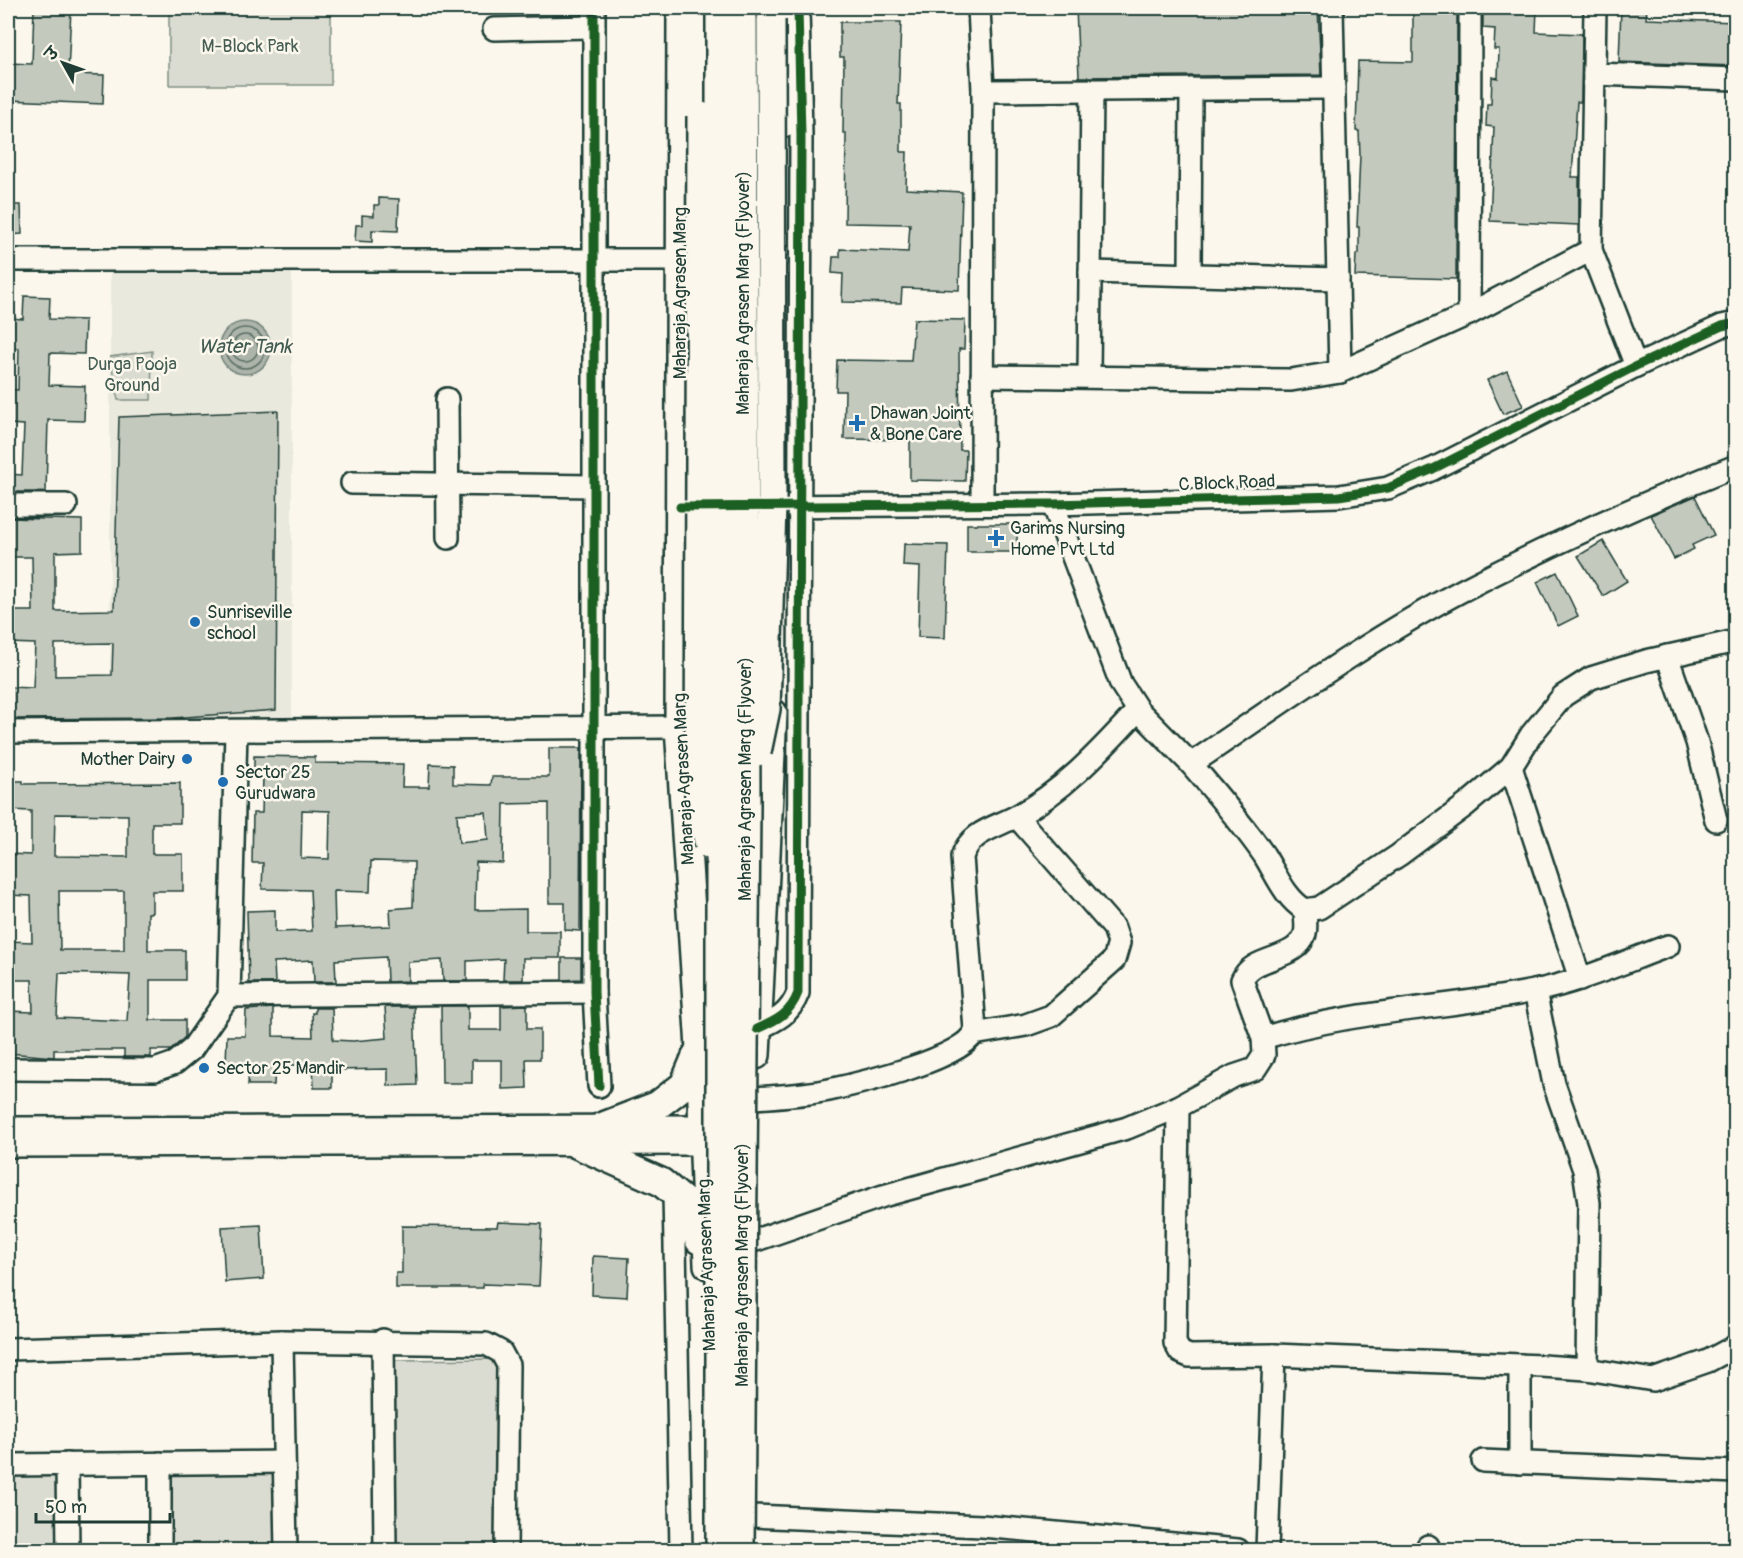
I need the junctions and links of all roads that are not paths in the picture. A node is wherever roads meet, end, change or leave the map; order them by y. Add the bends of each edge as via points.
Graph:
1 (681, 8) edge
2 (700, 8) edge
3 (720, 8) edge
4 (743, 8) edge
5 (798, 8) edge
6 (979, 8) edge
7 (1332, 8) edge
8 (1470, 8) edge
9 (1594, 8) edge
10 (774, 12) edge
11 (594, 17) edge
12 (494, 29) dead end
13 (1594, 74) junction
14 (1736, 79) edge
15 (1334, 88) junction
16 (1191, 89) junction
17 (1092, 90) junction
18 (983, 91) junction
19 (1591, 250) junction
20 (594, 260) junction
21 (679, 260) junction
22 (8, 261) edge
23 (1090, 272) junction
24 (1190, 274) junction
25 (1338, 279) junction
26 (1469, 314) junction
27 (1736, 323) edge
28 (1636, 366) junction
29 (1340, 372) junction
30 (982, 376) junction
31 (1089, 376) junction
32 (447, 399) dead end
33 (1736, 466) edge
34 (352, 483) dead end
35 (447, 484) junction
36 (594, 486) junction
37 (982, 503) junction
38 (1053, 504) junction
39 (66, 505) dead end
40 (792, 505) junction
41 (8, 506) edge
42 (680, 507) junction
43 (447, 538) dead end
44 (1736, 641) edge
45 (1667, 656) junction
46 (1138, 710) junction
47 (679, 727) junction
48 (594, 728) junction
49 (236, 731) junction
50 (8, 732) edge
51 (1191, 764) junction
52 (1511, 767) junction
53 (746, 805) junction
54 (1017, 817) junction
55 (1716, 820) dead end
56 (720, 896) junction
57 (1305, 910) junction
58 (1668, 946) dead end
59 (1580, 979) junction
60 (1534, 991) junction
61 (594, 992) junction
62 (229, 996) junction
63 (757, 1029) junction
64 (974, 1034) junction
65 (1263, 1038) junction
66 (700, 1048) junction
67 (8, 1069) edge
68 (599, 1086) dead end
69 (755, 1098) junction
70 (1178, 1107) junction
71 (601, 1127) junction
72 (8, 1128) edge
73 (701, 1135) junction
74 (576, 1144) junction
75 (8, 1146) edge
76 (674, 1194) junction
77 (753, 1241) junction
78 (708, 1263) junction
79 (383, 1340) junction
80 (282, 1341) junction
81 (1736, 1346) edge
82 (8, 1349) edge
83 (1274, 1355) junction
84 (1520, 1365) junction
85 (1587, 1369) junction
86 (284, 1461) junction
87 (1483, 1461) dead end
88 (160, 1463) junction
89 (1520, 1463) junction
90 (67, 1464) junction
91 (8, 1465) edge
92 (1736, 1472) edge
93 (752, 1516) junction
94 (713, 1550) edge
95 (68, 1551) edge
96 (160, 1551) edge
97 (286, 1551) edge
98 (385, 1551) edge
99 (506, 1551) edge
100 (681, 1551) edge
101 (720, 1551) edge
102 (740, 1551) edge
103 (753, 1551) edge
104 (1238, 1551) edge
105 (1267, 1551) edge

1 - 21 main road, Maharaja Agrasen Marg
2 - 56 main road, bridge via 699,800
3 - 56 main road, Maharaja Agrasen Marg (Flyover), bridge
4 - 53 main road, Maharaja Agrasen Marg (Flyover), bridge
5 - 40 street via 801,135
6 - 18 street
7 - 15 street
8 - 26 street
9 - 13 street
10 - 40 main road via 785,31
10 - 53 main road, bridge via 772,505 766,709
11 - 12 street
11 - 20 street
13 - 14 street
13 - 19 street
15 - 16 street
15 - 25 street
16 - 17 street
16 - 24 street
17 - 18 street
17 - 23 street
18 - 30 street
19 - 26 street
19 - 28 street
20 - 21 street
20 - 22 street
20 - 36 street
21 - 42 main road, Maharaja Agrasen Marg
23 - 24 street
23 - 31 street
24 - 25 street
25 - 29 street
26 - 29 street
27 - 28 street, C Block Road
28 - 38 street, C Block Road via 1388,488 1339,496
29 - 31 street via 1291,380
30 - 31 street
30 - 37 street
32 - 35 street
33 - 51 street via 1461,591 1357,653
34 - 35 street
35 - 36 street
35 - 43 street
36 - 48 street
37 - 38 street, C Block Road
37 - 40 street, C Block Road
38 - 46 street via 1106,650
39 - 41 street
40 - 42 street, C Block Road
40 - 63 main road
40 - 63 street via 798,993 793,1007 783,1017
42 - 47 main road, Maharaja Agrasen Marg
44 - 45 street
45 - 52 street via 1591,678 1563,696
45 - 55 street via 1697,742
46 - 51 street
46 - 54 street via 1060,788
47 - 48 street
47 - 66 main road, Maharaja Agrasen Marg
48 - 49 street
48 - 61 street
49 - 50 street
49 - 62 street
51 - 57 street via 1231,810 1294,904
52 - 57 street via 1399,855 1319,908
52 - 59 street
53 - 102 main road, Maharaja Agrasen Marg (Flyover), bridge
54 - 64 street via 977,835 966,845 962,857
54 - 64 street via 1114,928 1119,943 1114,960 1051,1016 1026,1025
56 - 101 main road, Maharaja Agrasen Marg (Flyover), bridge
57 - 65 street via 1306,933 1300,944 1246,970 1242,980
58 - 59 street
59 - 60 street
60 - 65 street via 1345,1017
60 - 85 street via 1554,1083 1584,1170 1589,1203
61 - 62 street
61 - 68 street
62 - 67 street via 192,1049 175,1063 155,1070
63 - 69 main road
64 - 69 street via 966,1044 939,1058 888,1074 830,1090
65 - 70 street via 1264,1054 1255,1069 1220,1082
66 - 71 main road via 684,1085 658,1105
66 - 73 main road, Maharaja Agrasen Marg
69 - 77 main road
70 - 77 street via 1127,1128 883,1196
70 - 83 street via 1175,1343 1180,1352 1189,1356
71 - 72 street
71 - 73 street
73 - 74 street
73 - 78 main road, Maharaja Agrasen Marg
74 - 75 street
74 - 76 main road via 661,1182
76 - 78 main road via 686,1203
76 - 100 street
77 - 93 main road
78 - 94 main road, Maharaja Agrasen Marg
79 - 80 street
79 - 98 street
79 - 99 street via 486,1344 501,1353 508,1365
80 - 82 street
80 - 86 street
81 - 85 street via 1708,1361 1653,1380
83 - 84 street
83 - 105 street
84 - 85 street
84 - 89 street
86 - 88 street
86 - 97 street
87 - 89 street
88 - 90 street
88 - 96 street
89 - 92 street
90 - 91 street
90 - 95 street
93 - 103 main road
93 - 104 street via 981,1526

